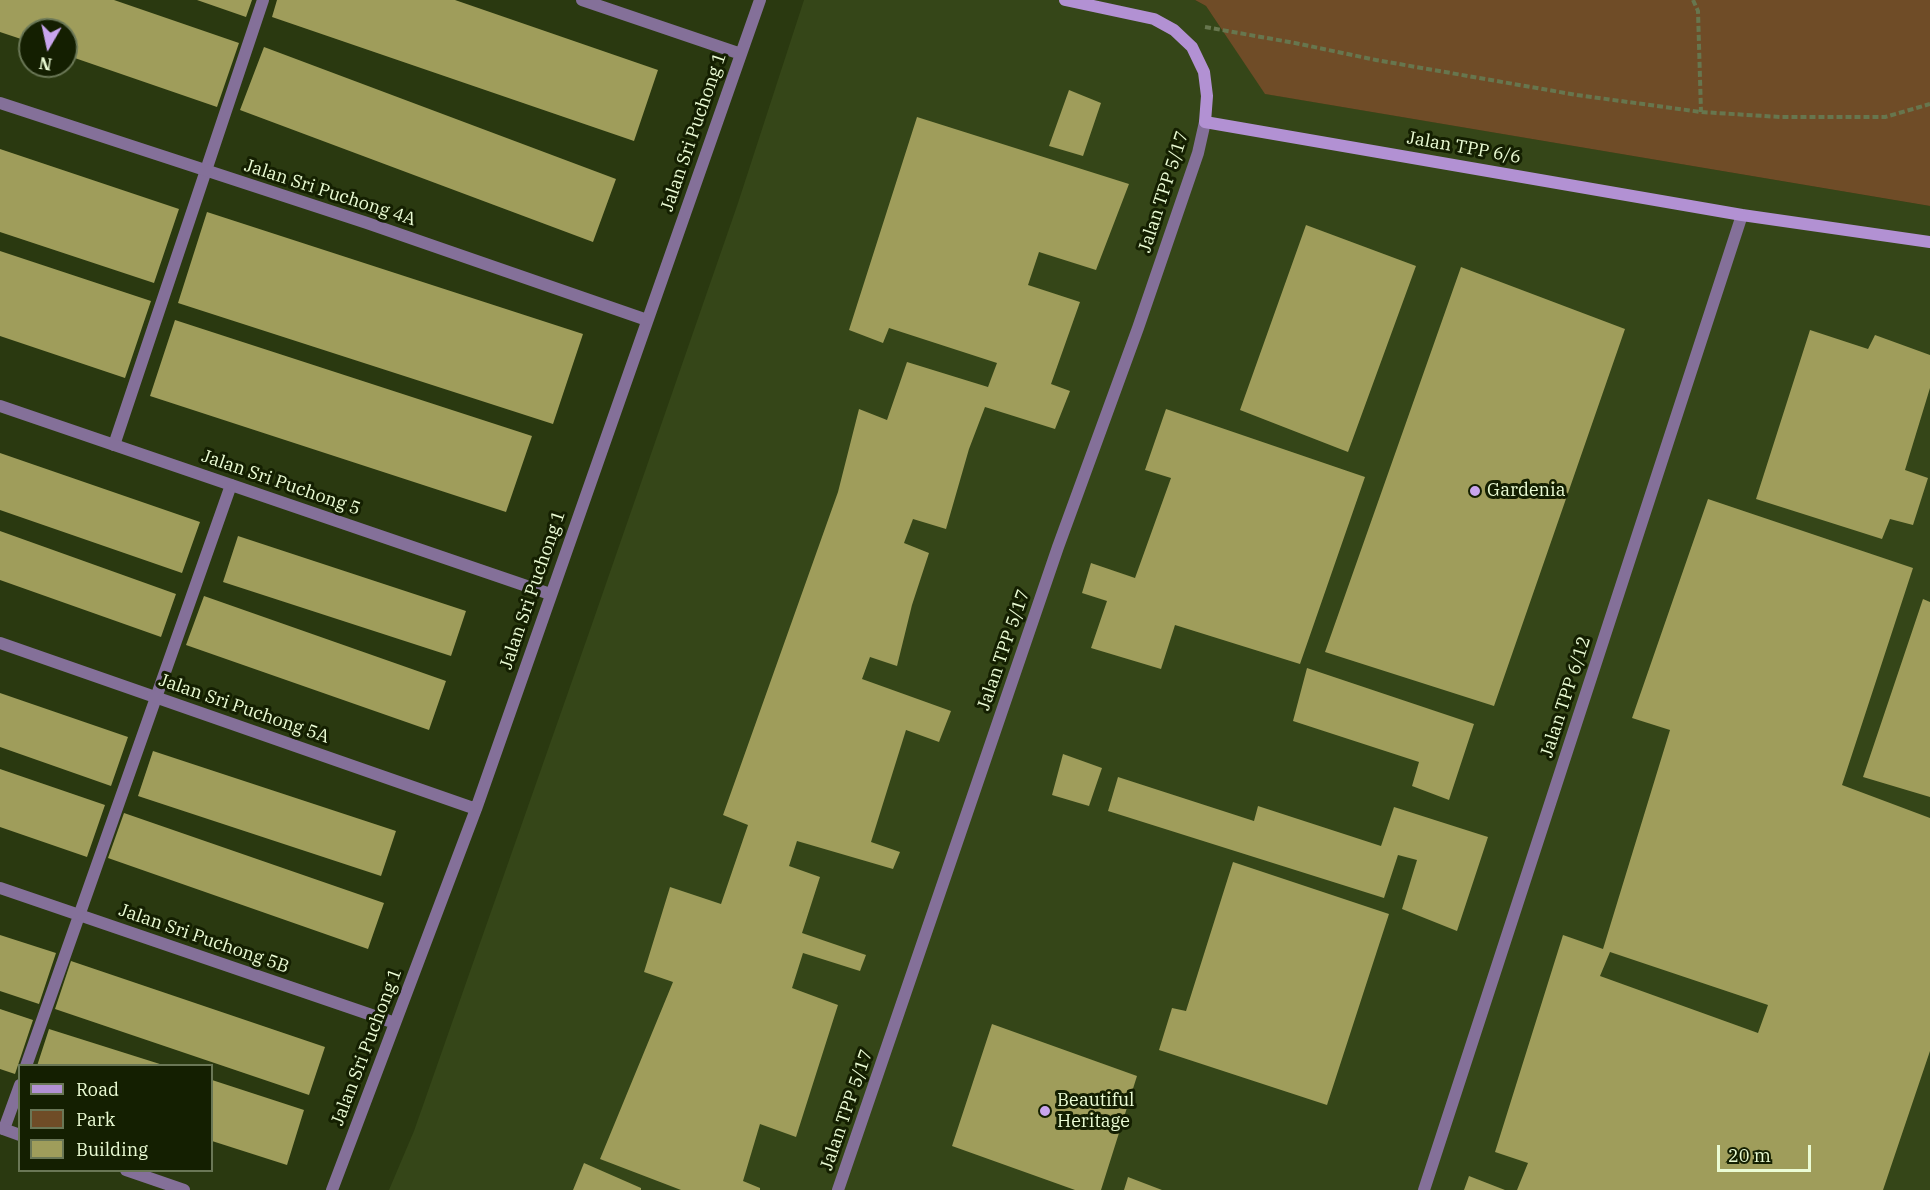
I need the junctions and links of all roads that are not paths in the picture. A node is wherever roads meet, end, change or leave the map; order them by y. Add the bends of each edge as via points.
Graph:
1 (263, 0) edge
2 (582, 0) edge
3 (760, 0) edge
4 (1065, 0) edge
5 (741, 54) junction
6 (0, 103) edge
7 (1205, 122) junction
8 (206, 171) junction
9 (1742, 215) junction
10 (1930, 242) edge
11 (647, 320) junction
12 (0, 406) edge
13 (114, 445) junction
14 (231, 485) junction
15 (550, 594) junction
16 (0, 643) edge
17 (156, 698) junction
18 (476, 809) junction
19 (0, 888) edge
20 (79, 915) junction
21 (395, 1023) junction
22 (26, 1064) edge
23 (18, 1090) edge
24 (2, 1129) edge
25 (18, 1134) edge
26 (132, 1172) edge
27 (184, 1190) edge
28 (332, 1190) edge
29 (838, 1190) edge
30 (1424, 1190) edge

1 - 8 street
2 - 5 street
3 - 5 street, Jalan Sri Puchong 1
4 - 7 street via 1154,19 1174,30 1192,47 1204,72
5 - 11 street, Jalan Sri Puchong 1
6 - 8 street, Jalan Sri Puchong 4A
7 - 9 street, Jalan TPP 6/6
7 - 29 street, Jalan TPP 5/17 via 1138,328 1058,547
8 - 11 street, Jalan Sri Puchong 4A
8 - 13 street
9 - 10 street, Jalan TPP 6/6
9 - 30 street, Jalan TPP 6/12
11 - 15 street, Jalan Sri Puchong 1
12 - 13 street, Jalan Sri Puchong 5
13 - 14 street, Jalan Sri Puchong 5
14 - 15 street, Jalan Sri Puchong 5
14 - 17 street
15 - 18 street, Jalan Sri Puchong 1
16 - 17 street, Jalan Sri Puchong 5A
17 - 18 street, Jalan Sri Puchong 5A
17 - 20 street
18 - 21 street, Jalan Sri Puchong 1
19 - 20 street, Jalan Sri Puchong 5B
20 - 21 street, Jalan Sri Puchong 5B
20 - 22 street
21 - 28 street, Jalan Sri Puchong 1
23 - 24 street
24 - 25 street
26 - 27 street

